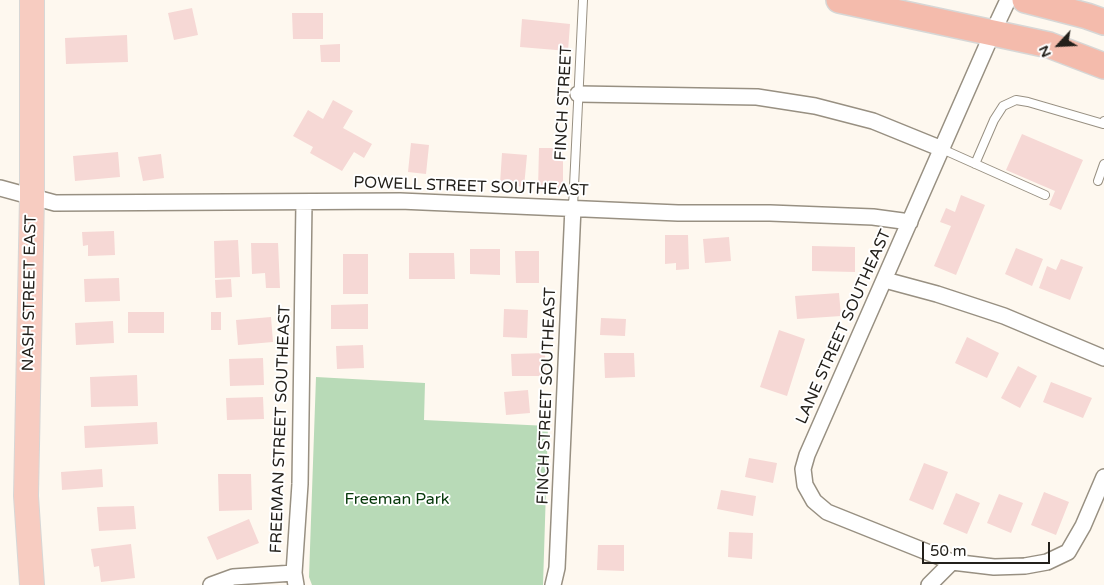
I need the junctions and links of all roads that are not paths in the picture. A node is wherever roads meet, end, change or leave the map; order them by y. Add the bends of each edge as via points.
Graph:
1 (32, 0) edge
2 (583, 0) edge
3 (839, 0) edge
4 (1008, 0) edge
5 (1025, 0) edge
6 (1104, 22) edge
7 (992, 34) junction
8 (1104, 66) edge
9 (578, 94) junction
10 (1104, 124) edge
11 (942, 149) junction
12 (975, 164) junction
13 (1104, 164) edge
14 (1098, 181) dead end
15 (0, 188) edge
16 (1045, 195) dead end
17 (32, 197) junction
18 (304, 202) junction
19 (573, 207) junction
20 (910, 222) junction
21 (885, 280) junction
22 (1104, 358) edge
23 (1104, 477) edge
24 (952, 562) junction
25 (295, 579) edge
26 (32, 585) edge
27 (211, 585) edge
28 (553, 585) edge
29 (928, 585) edge

1 - 17 main road, NASH STREET EAST
2 - 9 lane, FINCH STREET
3 - 7 highway
4 - 7 street, LANE STREET SOUTHEAST
5 - 6 highway
7 - 8 highway via 1049,45
7 - 11 street, LANE STREET SOUTHEAST
9 - 11 street via 757,97 815,106 873,121
9 - 19 lane, FINCH STREET
10 - 12 lane via 1016,100 1003,106 994,120
11 - 12 lane
11 - 20 street, LANE STREET SOUTHEAST
12 - 16 lane
13 - 14 lane
15 - 17 street, POWELL STREET SOUTHEAST
17 - 18 street, POWELL STREET SOUTHEAST via 54,203
17 - 26 main road, NASH STREET EAST via 26,496
18 - 19 street, POWELL STREET SOUTHEAST via 400,201
18 - 25 street, FREEMAN STREET SOUTHEAST via 300,484
19 - 20 street, POWELL STREET SOUTHEAST via 678,213 850,216
19 - 28 street, FINCH STREET SOUTHEAST via 557,568
20 - 21 street, LANE STREET SOUTHEAST
21 - 22 street via 1004,316
21 - 24 street, LANE STREET SOUTHEAST via 807,455 803,469 805,485 814,501 827,512
23 - 24 street, LANE STREET SOUTHEAST via 1076,542 1060,557 1024,566 994,567
24 - 29 street
25 - 27 street, FREEMAN STREET SOUTHEAST via 233,577

